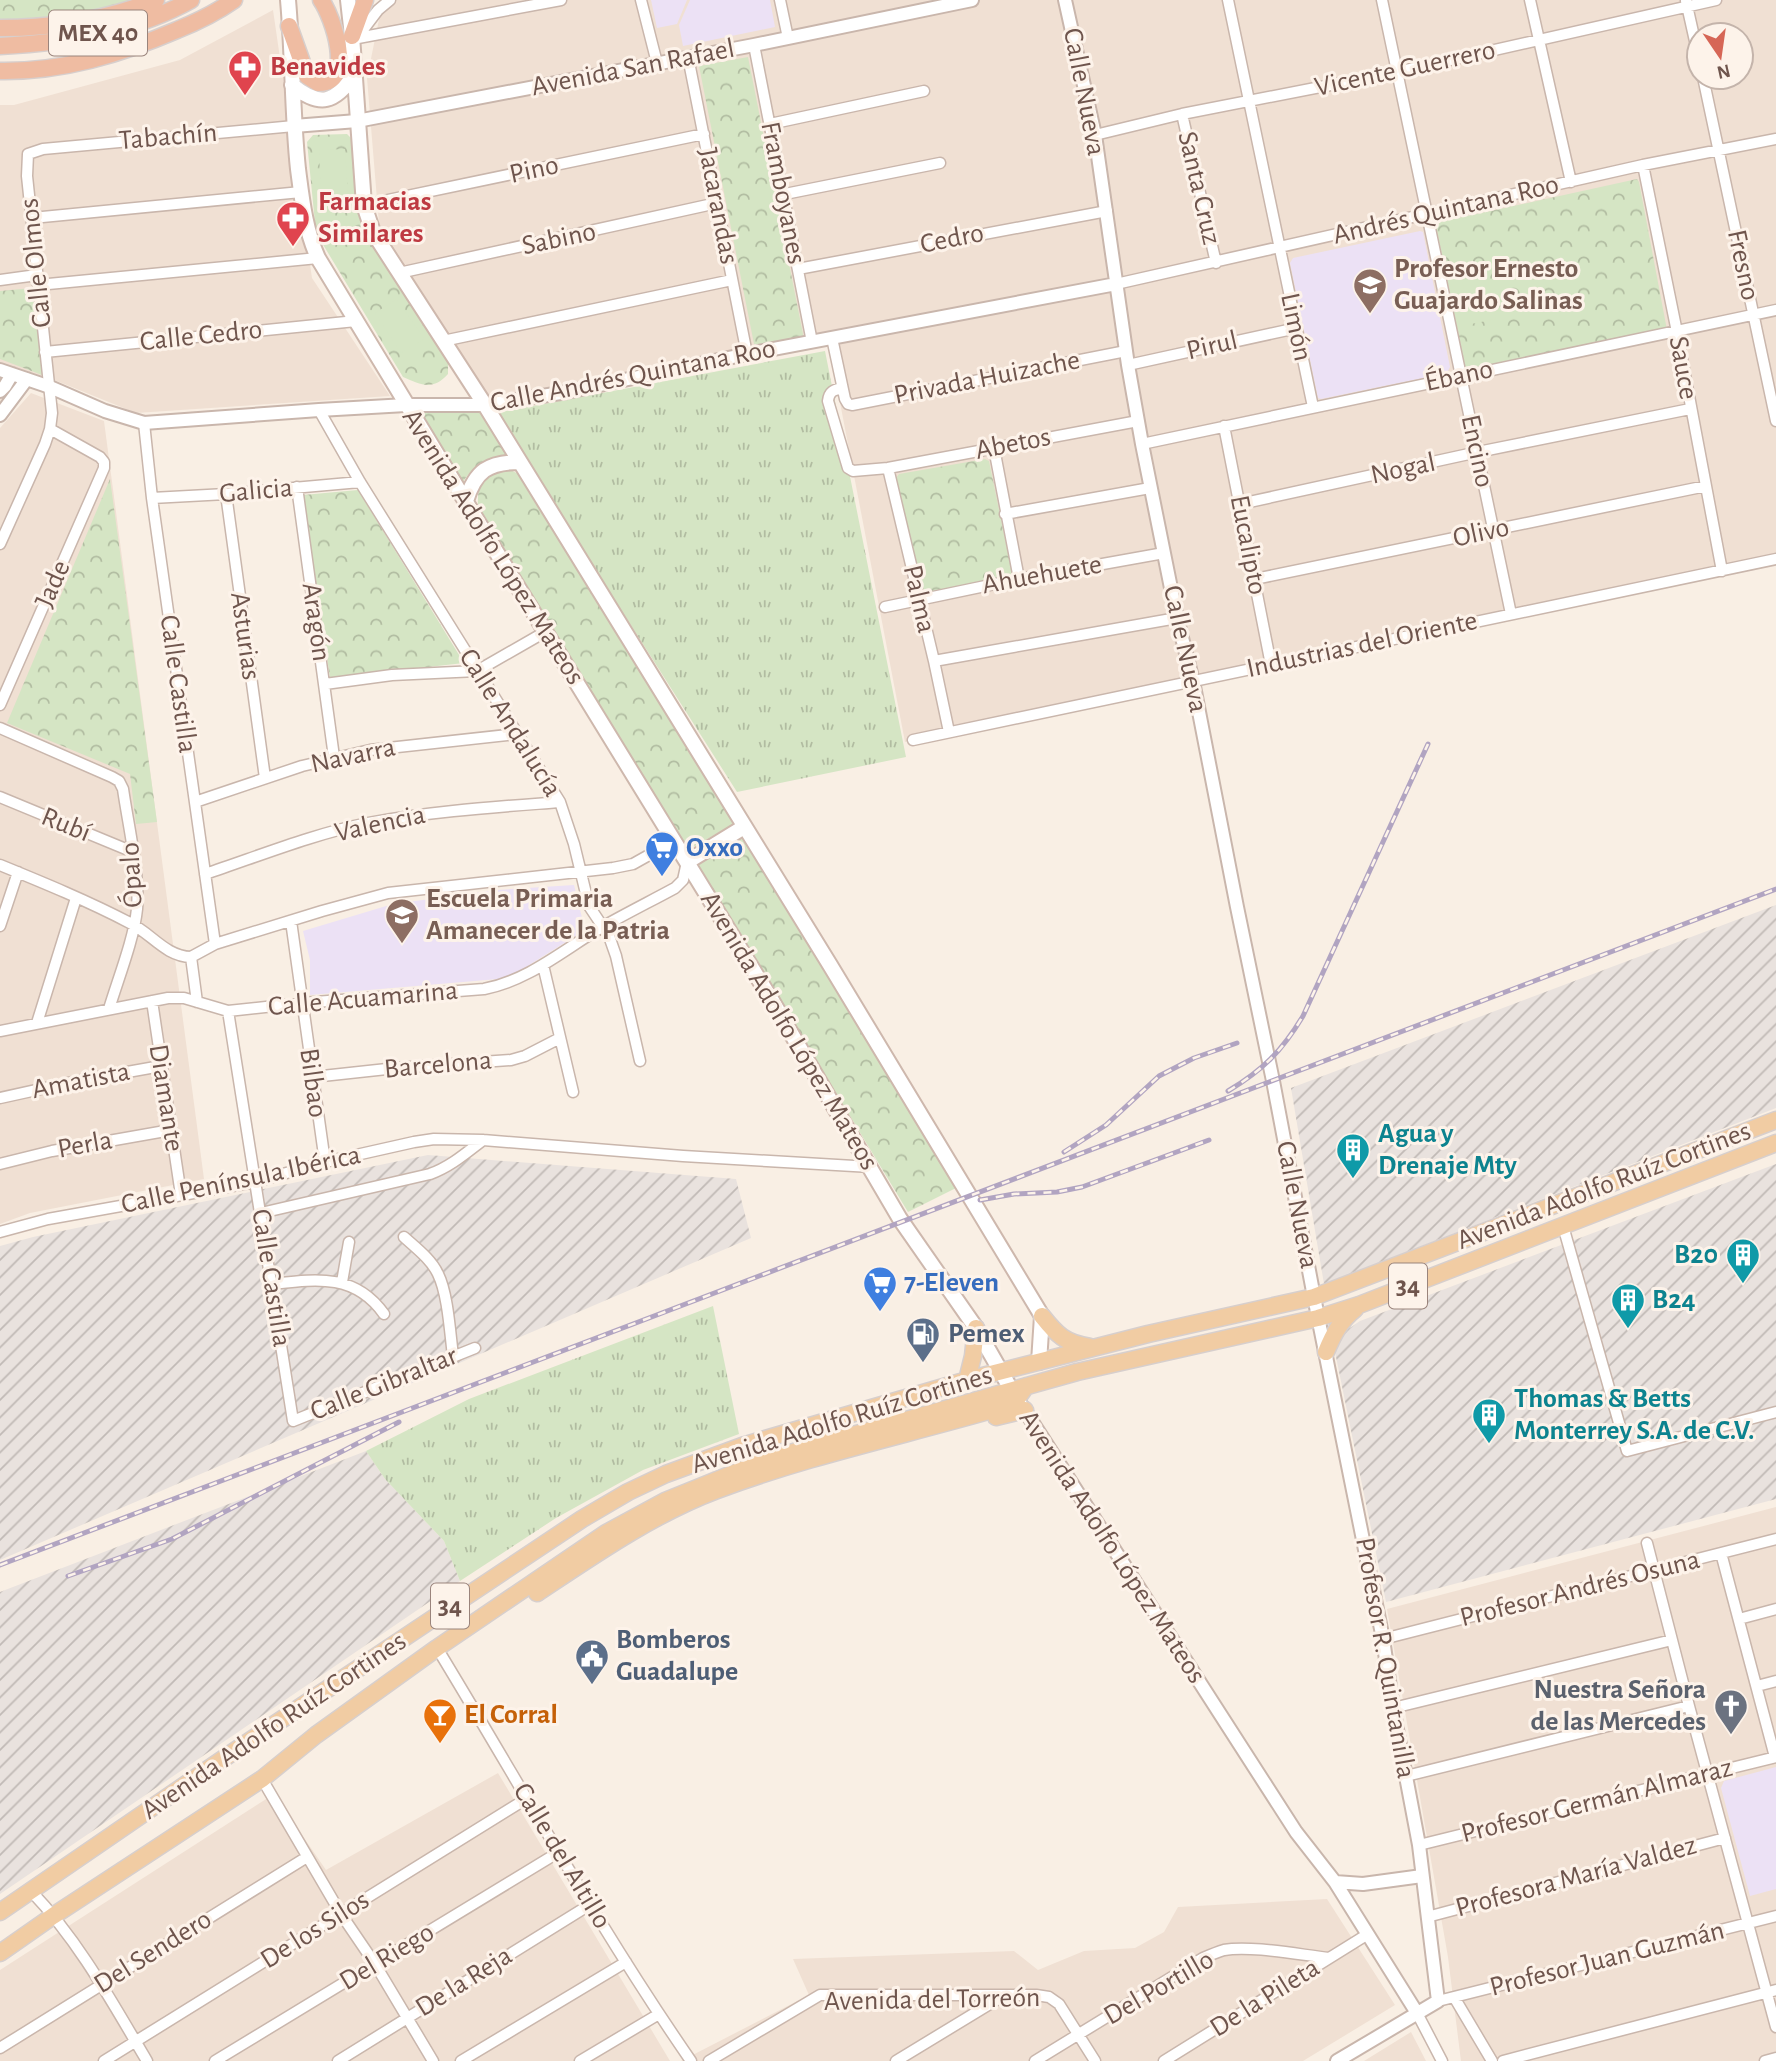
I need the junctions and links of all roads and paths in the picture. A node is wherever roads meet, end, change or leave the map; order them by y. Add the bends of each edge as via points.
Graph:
1 (156, 0) edge
2 (191, 0) edge
3 (234, 0) edge
4 (321, 0) edge
5 (348, 0) edge
6 (365, 0) edge
7 (390, 0) edge
8 (561, 0) edge
9 (641, 0) edge
10 (780, 0) edge
11 (972, 0) edge
12 (1065, 0) edge
13 (1228, 0) edge
14 (1382, 0) edge
15 (1530, 0) edge
16 (1716, 0) edge
17 (1687, 3) edge
18 (289, 12) edge
19 (1691, 21) edge
20 (0, 28) edge
21 (354, 38) junction
22 (788, 38) junction
23 (1540, 41) junction
24 (754, 45) junction
25 (0, 46) edge
26 (688, 57) junction
27 (657, 63) junction
28 (0, 71) edge
29 (1397, 72) junction
30 (355, 74) junction
31 (292, 85) junction
32 (924, 91) dead end
33 (1706, 91) edge
34 (1248, 101) junction
35 (1182, 114) junction
36 (357, 121) junction
37 (770, 124) junction
38 (294, 126) junction
39 (704, 134) junction
40 (1095, 135) junction
41 (1776, 139) edge
42 (43, 149) joint
43 (1719, 149) junction
44 (940, 163) dead end
45 (1643, 165) junction
46 (1572, 182) junction
47 (301, 192) junction
48 (785, 194) junction
49 (718, 203) junction
50 (364, 205) junction
51 (1107, 211) junction
52 (1428, 213) junction
53 (32, 218) junction
54 (1280, 248) junction
55 (318, 258) junction
56 (1216, 263) junction
57 (798, 269) junction
58 (399, 273) junction
59 (0, 280) edge
60 (37, 280) junction
61 (732, 280) junction
62 (1116, 284) junction
63 (1776, 310) edge
64 (1753, 315) junction
65 (356, 321) junction
66 (1297, 328) junction
67 (1677, 332) junction
68 (832, 338) junction
69 (443, 341) junction
70 (813, 342) junction
71 (1126, 351) junction
72 (45, 352) junction
73 (747, 354) junction
74 (1128, 365) junction
75 (6, 372) edge
76 (1462, 375) junction
77 (27, 379) junction
78 (50, 387) junction
79 (842, 388) junction
80 (1773, 389) edge
81 (0, 391) edge
82 (407, 405) junction
83 (485, 405) junction
84 (1313, 407) junction
85 (1690, 409) junction
86 (318, 410) junction
87 (0, 415) edge
88 (1138, 421) junction
89 (1776, 421) edge
90 (144, 422) junction
91 (1224, 426) junction
92 (50, 429) junction
93 (1142, 444) junction
94 (994, 448) junction
95 (1478, 452) junction
96 (520, 462) junction
97 (888, 468) junction
98 (360, 482) junction
99 (1706, 486) junction
100 (297, 487) junction
101 (1150, 488) junction
102 (226, 494) junction
103 (152, 498) junction
104 (466, 501) junction
105 (1240, 504) junction
106 (1005, 514) junction
107 (1494, 531) junction
108 (0, 544) edge
109 (1164, 553) junction
110 (1776, 559) edge
111 (1722, 571) junction
112 (1019, 579) junction
113 (1255, 579) junction
114 (919, 599) junction
115 (885, 607) dead end
116 (1511, 614) junction
117 (1178, 618) junction
118 (545, 632) junction
119 (934, 661) junction
120 (1271, 665) junction
121 (477, 671) junction
122 (1193, 681) junction
123 (325, 684) junction
124 (0, 705) edge
125 (0, 728) edge
126 (949, 732) junction
127 (516, 734) junction
128 (913, 740) dead end
129 (334, 757) junction
130 (265, 778) junction
131 (0, 797) edge
132 (195, 802) junction
133 (560, 802) junction
134 (744, 827) junction
135 (674, 841) junction
136 (133, 852) junction
137 (687, 862) junction
138 (0, 865) edge
139 (18, 872) junction
140 (581, 872) junction
141 (205, 874) junction
142 (76, 898) junction
143 (291, 921) junction
144 (134, 925) junction
145 (0, 926) edge
146 (602, 927) junction
147 (215, 944) junction
148 (191, 957) junction
149 (543, 965) junction
150 (152, 1001) junction
151 (197, 1002) junction
152 (302, 1003) junction
153 (109, 1009) junction
154 (228, 1011) junction
155 (37, 1023) junction
156 (0, 1031) edge
157 (560, 1038) junction
158 (640, 1061) dead end
159 (162, 1066) junction
160 (313, 1077) junction
161 (573, 1091) dead end
162 (0, 1098) edge
163 (1776, 1120) edge
164 (171, 1130) junction
165 (484, 1140) junction
166 (1776, 1143) edge
167 (325, 1162) junction
168 (0, 1164) edge
169 (871, 1167) junction
170 (254, 1182) junction
171 (181, 1195) junction
172 (261, 1213) junction
173 (1563, 1226) junction
174 (0, 1232) edge
175 (404, 1237) dead end
176 (349, 1242) dead end
177 (342, 1282) junction
178 (272, 1284) junction
179 (1314, 1297) junction
180 (1360, 1305) junction
181 (384, 1314) dead end
182 (1042, 1316) junction
183 (1318, 1318) junction
184 (976, 1328) junction
185 (475, 1348) dead end
186 (1096, 1348) junction
187 (1326, 1352) junction
188 (453, 1356) junction
189 (1039, 1362) junction
190 (999, 1372) junction
191 (967, 1380) junction
192 (1020, 1396) junction
193 (1776, 1412) edge
194 (293, 1421) joint
195 (1776, 1539) edge
196 (1647, 1543) dead end
197 (1721, 1553) junction
198 (1655, 1570) junction
199 (1776, 1609) edge
200 (1738, 1619) junction
201 (1383, 1639) junction
202 (1672, 1640) junction
203 (440, 1646) junction
204 (1776, 1681) edge
205 (1757, 1686) junction
206 (1689, 1706) junction
207 (1393, 1708) junction
208 (1776, 1757) edge
209 (1708, 1773) junction
210 (1406, 1776) junction
211 (262, 1779) junction
212 (526, 1799) junction
213 (1725, 1838) junction
214 (1419, 1845) junction
215 (559, 1852) junction
216 (307, 1857) junction
217 (1422, 1876) junction
218 (1335, 1882) junction
219 (31, 1891) junction
220 (591, 1904) junction
221 (0, 1912) edge
222 (341, 1914) junction
223 (53, 1916) junction
224 (1776, 1916) edge
225 (1427, 1917) junction
226 (1748, 1923) junction
227 (1368, 1934) junction
228 (0, 1953) edge
229 (1329, 1958) junction
230 (626, 1962) junction
231 (375, 1964) junction
232 (102, 1984) junction
233 (1771, 1991) edge
234 (1003, 1996) junction
235 (1454, 1997) junction
236 (1438, 2001) junction
237 (1416, 2013) junction
238 (659, 2014) junction
239 (406, 2018) junction
240 (1776, 2027) edge
241 (1079, 2035) junction
242 (135, 2041) junction
243 (0, 2048) edge
244 (1776, 2058) edge
245 (104, 2061) edge
246 (147, 2061) edge
247 (215, 2061) edge
248 (338, 2061) edge
249 (433, 2061) edge
250 (461, 2061) edge
251 (580, 2061) edge
252 (691, 2061) edge
253 (709, 2061) edge
254 (896, 2061) edge
255 (1035, 2061) edge
256 (1095, 2061) edge
257 (1164, 2061) edge
258 (1337, 2061) edge
259 (1442, 2061) edge
260 (1492, 2061) edge
261 (1503, 2061) edge
262 (1765, 2061) edge

1 - 20 highway via 90,20
2 - 25 highway, MEX 40 via 106,32
3 - 28 highway, MEX 40 via 196,22 122,51 81,63
4 - 18 highway via 328,9 338,48 338,68 330,81 318,83 307,76
5 - 21 main road
6 - 21 highway
7 - 21 street
8 - 21 street
9 - 27 street
10 - 22 street
11 - 22 street, Avenida San Rafael
12 - 40 street, Calle Nueva
13 - 34 street, Limón
14 - 29 street, Encino
15 - 23 street
16 - 17 street, Vicente Guerrero
17 - 19 street
17 - 23 street, Vicente Guerrero
18 - 31 main road, Avenida Adolfo López Mateos
21 - 30 main road
22 - 24 street, Avenida San Rafael
23 - 29 street, Vicente Guerrero
23 - 46 street
24 - 26 street, Avenida San Rafael
24 - 37 street, Framboyanes
26 - 27 street, Avenida San Rafael
26 - 39 street, Jacarandas
27 - 36 street, Avenida San Rafael
29 - 34 street, Vicente Guerrero
29 - 52 street, Encino
30 - 31 main road via 342,92 325,99 306,96
30 - 36 main road
31 - 38 main road, Avenida Adolfo López Mateos
32 - 37 street
33 - 43 street, Fresno
34 - 35 street, Vicente Guerrero
34 - 54 street, Limón
35 - 40 street, Vicente Guerrero
35 - 56 street, Santa Cruz
36 - 38 street, Avenida San Rafael
36 - 50 main road
37 - 48 street, Framboyanes
38 - 42 street, Tabachín
38 - 47 main road, Avenida Adolfo López Mateos
39 - 49 street, Jacarandas
39 - 50 street, Pino
40 - 51 street, Calle Nueva
41 - 43 street, Andrés Quintana Roo
42 - 53 street, Calle Olmos via 28,154 26,162
43 - 45 street, Andrés Quintana Roo
43 - 64 street, Fresno
44 - 48 street
45 - 46 street, Andrés Quintana Roo
45 - 67 street, Sauce
46 - 52 street, Andrés Quintana Roo
47 - 53 street
47 - 55 main road, Avenida Adolfo López Mateos via 305,223
48 - 57 street, Framboyanes
49 - 58 street, Sabino
49 - 61 street, Jacarandas
50 - 58 main road via 373,232
51 - 57 street, Cedro
51 - 62 street, Calle Nueva
52 - 54 street, Andrés Quintana Roo
52 - 76 street, Encino
53 - 60 street, Calle Olmos
54 - 56 street, Andrés Quintana Roo
54 - 66 street, Limón
55 - 60 street
55 - 65 main road, Avenida Adolfo López Mateos
56 - 62 street, Andrés Quintana Roo
57 - 70 street, Framboyanes
58 - 69 main road
59 - 60 street
60 - 72 street, Calle Olmos
61 - 69 street
61 - 73 street, Jacarandas
62 - 68 street, Calle Andrés Quintana Roo
62 - 71 street, Calle Nueva
63 - 64 street, Ébano
64 - 67 street, Ébano
64 - 80 street, Fresno
65 - 72 street, Calle Cedro
65 - 82 main road, Avenida Adolfo López Mateos
66 - 74 street, Pirul
66 - 84 street, Limón
67 - 76 street, Ébano
67 - 85 street, Sauce
68 - 70 street, Calle Andrés Quintana Roo
68 - 79 street
69 - 83 main road
70 - 73 street, Calle Andrés Quintana Roo
71 - 74 street, Calle Nueva
71 - 79 street, Privada Huizache via 852,405
72 - 78 street, Calle Olmos
73 - 83 street, Calle Andrés Quintana Roo via 566,393
74 - 88 street, Calle Nueva
75 - 77 street, Calle Andrés Quintana Roo
75 - 81 street
76 - 84 street, Ébano
76 - 95 street, Encino
77 - 78 street, Calle Andrés Quintana Roo
77 - 87 street
78 - 90 street, Calle Andrés Quintana Roo
78 - 92 street, Calle Olmos
79 - 97 street, Abetos via 832,391 828,401 848,468
80 - 89 street, Fresno
82 - 83 street, Calle Andrés Quintana Roo
82 - 86 street, Calle Andrés Quintana Roo
82 - 104 main road, Avenida Adolfo López Mateos
83 - 96 main road
84 - 91 street, Ébano
85 - 95 street, Nogal
85 - 99 street, Sauce
86 - 90 street, Calle Andrés Quintana Roo
86 - 98 street, Calle Andalucía
88 - 93 street, Calle Nueva
88 - 94 street, Abetos
90 - 103 street, Calle Castilla
91 - 93 street, Ébano
91 - 105 street, Eucalipto
92 - 108 street
92 - 124 street, Jade via 100,457 104,468
93 - 101 street, Calle Nueva
94 - 97 street, Abetos
94 - 106 street
95 - 105 street, Nogal
95 - 107 street, Encino
96 - 104 main road via 492,465 483,471
96 - 134 main road
97 - 114 street, Palma
98 - 100 street, Galicia
98 - 121 street, Calle Andalucía
99 - 107 street, Olivo
99 - 111 street, Sauce
100 - 102 street, Galicia
100 - 123 street, Aragón
101 - 106 street
101 - 109 street, Calle Nueva
102 - 103 street, Galicia
102 - 130 street, Asturias
103 - 132 street, Calle Castilla
104 - 118 main road, Avenida Adolfo López Mateos
105 - 113 street, Eucalipto
106 - 112 street
107 - 113 street, Olivo
107 - 116 street, Encino
109 - 112 street, Ahuehuete
109 - 117 street, Calle Nueva
110 - 111 street, Industrias del Oriente
111 - 116 street, Industrias del Oriente
112 - 114 street, Ahuehuete
113 - 120 street, Eucalipto
114 - 115 street, Ahuehuete
114 - 119 street, Palma
116 - 120 street, Industrias del Oriente
117 - 119 street
117 - 122 street, Calle Nueva
118 - 121 street
118 - 135 main road, Avenida Adolfo López Mateos
119 - 126 street, Palma
120 - 122 street, Industrias del Oriente
121 - 123 street
121 - 127 street, Calle Andalucía
122 - 126 street, Industrias del Oriente
122 - 179 street, Calle Nueva
123 - 129 street, Aragón
125 - 136 street, Ópalo via 119,781
126 - 128 street, Industrias del Oriente
127 - 129 street, Navarra
127 - 133 street, Calle Andalucía
129 - 130 street, Navarra
130 - 132 street, Navarra
131 - 136 street, Rubí
132 - 141 street, Calle Castilla
133 - 140 street, Calle Andalucía
133 - 141 street, Valencia via 440,812 365,824
134 - 137 main road
134 - 182 main road
135 - 137 main road, Avenida Adolfo López Mateos
135 - 140 street via 633,864
136 - 144 street, Ópalo
137 - 146 street, Calle Acuamarina via 683,880 675,888
137 - 169 main road, Avenida Adolfo López Mateos
138 - 139 street
139 - 142 street
139 - 145 street
140 - 143 street via 388,893
140 - 146 street, Calle Andalucía via 589,906
141 - 147 street, Calle Castilla
142 - 144 street
142 - 155 street
143 - 147 street
143 - 152 street, Bilbao
144 - 148 street via 168,951
144 - 153 street, Ópalo
146 - 149 street, Calle Acuamarina
146 - 158 street, Calle Andalucía via 616,956
147 - 148 street
148 - 151 street
149 - 152 street, Calle Acuamarina via 516,980 484,989
149 - 157 street
150 - 151 street, Calle Acuamarina via 184,998
150 - 153 street, Calle Acuamarina
150 - 159 street, Diamante
151 - 154 street, Calle Acuamarina
152 - 154 street, Calle Acuamarina
152 - 160 street, Bilbao
153 - 155 street, Calle Acuamarina
154 - 170 street, Calle Castilla
155 - 156 street, Calle Acuamarina
157 - 160 street, Barcelona via 511,1060
157 - 161 street
159 - 162 street, Amatista
159 - 164 street, Diamante
160 - 167 street, Bilbao
163 - 179 main road, Avenida Adolfo Ruíz Cortines / 34
164 - 168 street, Perla via 52,1150
164 - 171 street, Diamante
165 - 167 street, Calle Península Ibérica via 434,1139
165 - 169 street, Calle Península Ibérica
165 - 172 street, Calle Península Ibérica via 430,1174
166 - 173 main road, Avenida Adolfo Ruíz Cortines / 34
167 - 170 street, Calle Península Ibérica
169 - 184 main road, Avenida Adolfo López Mateos via 900,1219
170 - 171 street, Calle Península Ibérica
170 - 172 street, Calle Castilla
171 - 174 street, Calle Península Ibérica
172 - 178 street, Calle Castilla
173 - 180 main road, Avenida Adolfo Ruíz Cortines / 34
173 - 193 street via 1627,1451
175 - 188 street via 438,1273
176 - 177 street
177 - 178 street
177 - 181 street via 369,1297
178 - 194 street, Calle Castilla
179 - 183 street, Calle Nueva
179 - 186 main road, Avenida Adolfo Ruíz Cortines / 34
180 - 183 main road, Avenida Adolfo Ruíz Cortines / 34
180 - 187 main road via 1335,1331
182 - 186 main road via 1064,1339
182 - 189 main road, Avenida Adolfo López Mateos
183 - 187 street, Profesor R. Quintanilla
183 - 192 main road, Avenida Adolfo Ruíz Cortines / 34 via 1160,1352
184 - 190 main road, Avenida Adolfo López Mateos
184 - 191 main road
185 - 188 street, Calle Gibraltar
186 - 189 main road, Avenida Adolfo Ruíz Cortines / 34
187 - 201 street, Profesor R. Quintanilla
188 - 194 street, Calle Gibraltar
189 - 190 main road, Avenida Adolfo Ruíz Cortines / 34
189 - 192 main road
190 - 191 main road, Avenida Adolfo Ruíz Cortines / 34
190 - 192 main road, Avenida Adolfo López Mateos
191 - 219 main road, Avenida Adolfo Ruíz Cortines / 34 via 745,1445 628,1492 441,1612
192 - 203 main road, Avenida Adolfo Ruíz Cortines / 34 via 999,1408 716,1491 612,1543 472,1636
192 - 203 main road, Avenida Adolfo Ruíz Cortines / 34 via 776,1457 711,1481 606,1533
192 - 218 street, Avenida Adolfo López Mateos via 1289,1821
195 - 197 street, Profesor Andrés Osuna
196 - 198 street
197 - 198 street, Profesor Andrés Osuna
197 - 200 street
198 - 201 street, Profesor Andrés Osuna
198 - 202 street
199 - 200 street
200 - 205 street
201 - 207 street, Profesor R. Quintanilla
202 - 206 street
202 - 207 street
203 - 211 main road, Avenida Adolfo Ruíz Cortines / 34
203 - 212 street, Calle del Altillo
204 - 205 street
205 - 208 street
206 - 209 street
206 - 210 street
207 - 210 street, Profesor R. Quintanilla
208 - 209 street, Profesor Germán Almaraz
209 - 213 street
209 - 214 street, Profesor Germán Almaraz
210 - 214 street, Profesor R. Quintanilla
211 - 216 street
211 - 223 main road, Avenida Adolfo Ruíz Cortines / 34
212 - 215 street, Calle del Altillo
212 - 222 street, De los Silos
213 - 225 street, Profesora María Valdez
213 - 226 street
214 - 217 street, Profesor R. Quintanilla
215 - 220 street, Calle del Altillo
215 - 231 street, Del Riego
216 - 222 street
216 - 232 street, Del Sendero
217 - 218 street via 1363,1884
217 - 225 street, Profesor R. Quintanilla
218 - 227 street, Avenida Adolfo López Mateos
219 - 221 main road, Avenida Adolfo Ruíz Cortines / 34
219 - 223 street
220 - 230 street, Calle del Altillo
220 - 239 street, De la Reja
222 - 231 street
222 - 242 street, De los Silos
223 - 228 main road, Avenida Adolfo Ruíz Cortines / 34
223 - 232 street
224 - 226 street, Profesor Juan Guzmán
225 - 236 street, Profesor R. Quintanilla
226 - 233 street
226 - 235 street, Profesor Juan Guzmán
227 - 229 street
227 - 237 street, Avenida Adolfo López Mateos
229 - 241 street, Del Portillo via 1220,1951
229 - 257 street, De la Pileta
230 - 238 street, Calle del Altillo
230 - 250 street
231 - 239 street
231 - 247 street, Del Riego
232 - 242 street
232 - 243 street, Del Sendero
233 - 240 street
233 - 261 street
234 - 241 street, Avenida del Torreón via 1049,1997 1059,2004
234 - 253 street, Avenida del Torreón via 820,1995
234 - 254 street
235 - 236 street, Profesor Juan Guzmán
235 - 260 street
236 - 237 street
237 - 258 street
237 - 259 street
238 - 251 street
238 - 252 street, Calle del Altillo
239 - 248 street, De la Reja
239 - 249 street
241 - 255 street, Del Portillo
241 - 256 street, Avenida del Torreón
242 - 245 street, De los Silos
242 - 246 street
244 - 262 street

